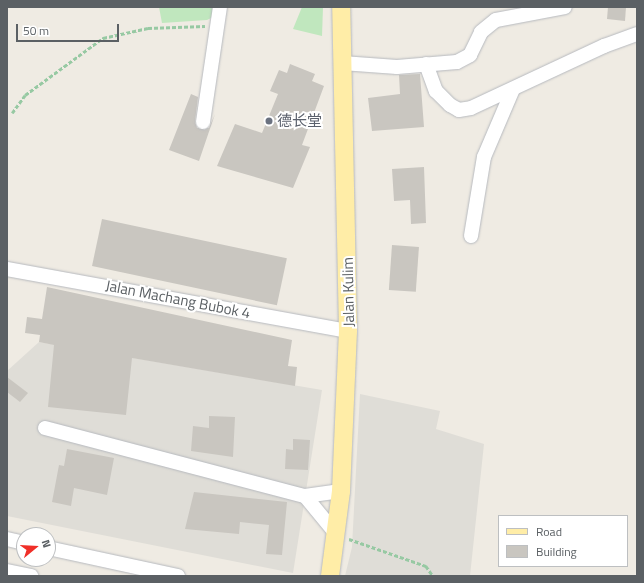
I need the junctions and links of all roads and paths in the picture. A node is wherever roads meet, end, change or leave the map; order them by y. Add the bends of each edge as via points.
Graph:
1 (341, 7) edge
2 (565, 7) edge
3 (219, 14) edge
4 (637, 34) edge
5 (342, 63) junction
6 (426, 64) junction
7 (513, 89) junction
8 (12, 113) dead end
9 (203, 122) dead end
10 (471, 236) dead end
11 (7, 269) edge
12 (348, 331) junction
13 (45, 428) dead end
14 (341, 491) junction
15 (305, 496) junction
16 (338, 535) junction
17 (56, 550) edge
18 (7, 571) edge
19 (31, 576) edge
20 (178, 576) edge
21 (330, 576) edge
22 (433, 576) edge

1 - 5 main road, Jalan Kulim
2 - 6 street via 496,20 481,32 470,55 456,62
3 - 8 path via 204,27 148,28 103,38 24,95
3 - 9 street
4 - 7 street via 604,46
5 - 6 street via 397,67
5 - 12 main road, Jalan Kulim
6 - 7 street via 436,91 459,110
7 - 10 street via 484,157
11 - 12 street, Jalan Machang Bubok 4
12 - 14 main road, Jalan Kulim
13 - 15 street
14 - 15 street
14 - 16 main road, Jalan Kulim
15 - 16 street
16 - 21 main road, Jalan Kulim
16 - 22 path via 426,566
17 - 20 street
18 - 19 street

